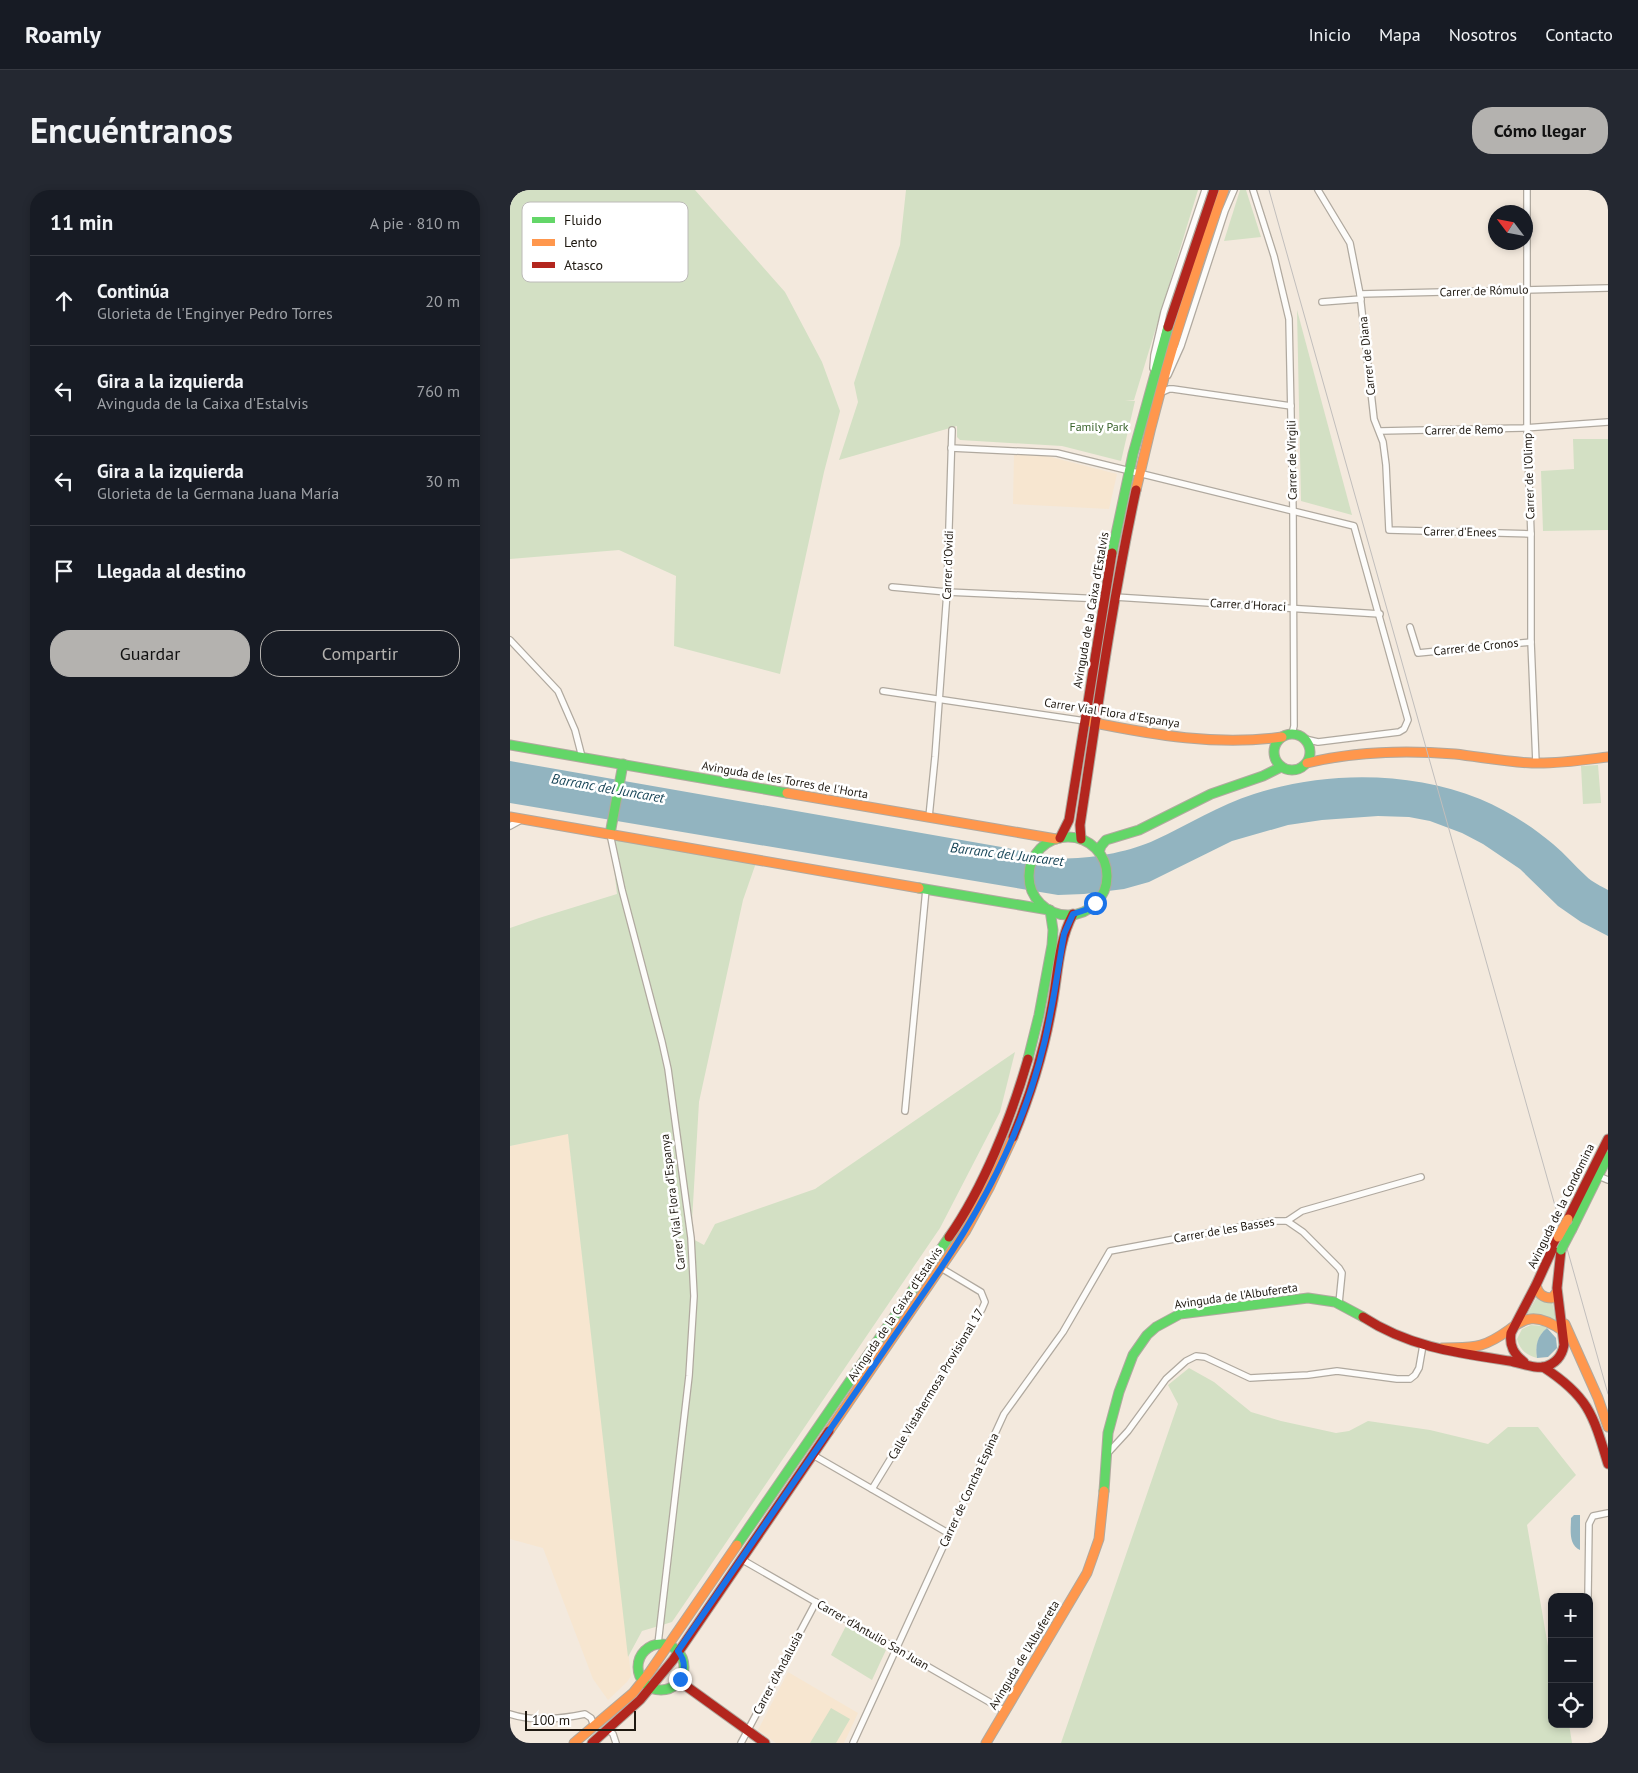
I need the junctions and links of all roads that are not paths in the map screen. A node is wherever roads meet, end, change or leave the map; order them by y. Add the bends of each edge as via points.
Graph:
1 (1204, 190) edge
2 (1214, 190) edge
3 (1224, 190) edge
4 (1234, 190) edge
5 (1253, 190) edge
6 (1318, 190) edge
7 (1527, 190) edge
8 (1608, 288) edge
9 (1527, 289) junction
10 (1361, 297) junction
11 (1322, 302) dead end
12 (1151, 386) junction
13 (1160, 393) junction
14 (1291, 406) junction
15 (1608, 422) edge
16 (1527, 428) junction
17 (952, 430) dead end
18 (1380, 431) junction
19 (952, 448) junction
20 (1130, 471) junction
21 (1140, 473) junction
22 (1293, 511) junction
23 (1388, 530) joint
24 (1531, 534) junction
25 (892, 587) dead end
26 (947, 592) junction
27 (1115, 597) junction
28 (1104, 599) junction
29 (1294, 608) junction
30 (1380, 614) junction
31 (1410, 626) dead end
32 (510, 640) edge
33 (1531, 642) junction
34 (883, 690) dead end
35 (940, 699) junction
36 (1085, 721) junction
37 (1095, 723) junction
38 (1292, 734) junction
39 (1282, 738) junction
40 (1305, 739) junction
41 (510, 745) edge
42 (1310, 749) junction
43 (1332, 756) junction
44 (582, 757) junction
45 (1608, 757) edge
46 (1307, 763) junction
47 (1536, 763) junction
48 (623, 764) junction
49 (1282, 767) junction
50 (510, 817) edge
51 (929, 817) junction
52 (523, 819) junction
53 (510, 826) edge
54 (610, 834) junction
55 (1058, 838) junction
56 (1080, 839) junction
57 (1099, 852) junction
58 (926, 889) junction
59 (1050, 910) junction
60 (1073, 914) junction
61 (905, 1111) dead end
62 (1608, 1139) edge
63 (1608, 1156) edge
64 (1594, 1175) junction
65 (1421, 1177) dead end
66 (1608, 1180) edge
67 (1287, 1221) junction
68 (1110, 1251) joint
69 (941, 1268) junction
70 (1536, 1285) junction
71 (1557, 1292) junction
72 (1339, 1303) junction
73 (1524, 1305) junction
74 (1560, 1313) junction
75 (1515, 1325) junction
76 (1563, 1333) junction
77 (1494, 1338) junction
78 (1423, 1345) junction
79 (1440, 1348) junction
80 (1577, 1350) junction
81 (1529, 1364) junction
82 (1542, 1367) junction
83 (1608, 1427) edge
84 (813, 1455) junction
85 (1106, 1455) junction
86 (1608, 1464) edge
87 (872, 1489) junction
88 (1608, 1513) edge
89 (948, 1533) junction
90 (741, 1559) junction
91 (1588, 1593) edge
92 (816, 1602) junction
93 (658, 1644) junction
94 (670, 1645) junction
95 (895, 1648) junction
96 (678, 1651) junction
97 (682, 1676) junction
98 (643, 1681) junction
99 (676, 1684) junction
100 (686, 1686) junction
101 (652, 1688) junction
102 (1005, 1711) junction
103 (510, 1714) edge
104 (594, 1726) junction
105 (608, 1729) junction
106 (748, 1730) junction
107 (574, 1743) edge
108 (592, 1743) edge
109 (616, 1743) edge
110 (741, 1743) edge
111 (764, 1743) edge
112 (853, 1743) edge
113 (986, 1743) edge

1 - 12 street, Avinguda de la Caixa d'Estalvis via 1164,312
2 - 12 main road, Avinguda de la Caixa d'Estalvis via 1181,284
3 - 13 main road, Avinguda de la Caixa d'Estalvis via 1180,320
4 - 13 street, Avinguda de la Caixa d'Estalvis via 1180,346
5 - 14 street, Carrer de Virgili via 1289,319
6 - 10 street, Carrer de Diana via 1350,243
7 - 9 street, Carrer de l'Olimp
8 - 9 street, Carrer de Rómulo
9 - 10 street, Carrer de Rómulo
9 - 16 street, Carrer de l'Olimp
10 - 11 street, Carrer de Rómulo
10 - 18 street, Carrer de Diana via 1374,419
12 - 20 main road, Avinguda de la Caixa d'Estalvis
13 - 14 street via 1173,389
13 - 21 main road, Avinguda de la Caixa d'Estalvis
14 - 22 street, Carrer de Virgili
15 - 16 street, Carrer de Remo
16 - 18 street, Carrer de Remo
16 - 24 street, Carrer de l'Olimp
17 - 19 street, Carrer d'Ovidi
18 - 23 street, Carrer de Diana via 1386,465
19 - 20 street via 1057,453
19 - 26 street, Carrer d'Ovidi
20 - 21 street
20 - 28 main road, Avinguda de la Caixa d'Estalvis
21 - 22 street
21 - 27 main road, Avinguda de la Caixa d'Estalvis
22 - 29 street, Carrer de Virgili
22 - 30 street via 1354,526
23 - 24 street, Carrer d'Enees
24 - 33 street, Carrer de l'Olimp
25 - 26 street
26 - 28 street
26 - 35 street, Carrer d'Ovidi
27 - 29 street, Carrer d'Horaci
27 - 37 main road, Avinguda de la Caixa d'Estalvis
28 - 36 main road, Avinguda de la Caixa d'Estalvis
29 - 30 street, Carrer d'Horaci
29 - 38 street, Carrer de Virgili
30 - 40 street via 1408,720 1404,730 1318,742
31 - 33 street, Carrer de Cronos via 1418,653
32 - 44 street via 558,691 576,730
33 - 47 street, Carrer de l'Olimp
34 - 35 street, Carrer Vial Flora d'Espanya
35 - 36 street, Carrer Vial Flora d'Espanya
35 - 51 street
36 - 37 main road, Carrer Vial Flora d'Espanya
36 - 55 main road, Avinguda de la Caixa d'Estalvis via 1069,820
37 - 39 main road, Carrer Vial Flora d'Espanya via 1196,739 1250,741
37 - 56 main road, Avinguda de la Caixa d'Estalvis
38 - 39 main road
38 - 40 main road
39 - 49 main road via 1274,753
40 - 42 main road
41 - 44 main road, Avinguda de les Torres de l'Horta
42 - 43 main road
42 - 46 main road
43 - 46 main road
43 - 47 main road via 1401,751
44 - 48 main road, Avinguda de les Torres de l'Horta
45 - 47 main road
46 - 49 main road via 1294,770
48 - 51 main road, Avinguda de les Torres de l'Horta
48 - 54 main road, Carrer Vial Flora d'Espanya
49 - 57 main road via 1210,794 1139,830 1106,840
50 - 52 main road
51 - 55 main road, Avinguda de les Torres de l'Horta
52 - 53 street
52 - 54 main road
54 - 58 main road
54 - 93 street, Carrer Vial Flora d'Espanya via 668,1069 693,1256 694,1296 688,1376
55 - 56 main road
55 - 59 main road via 1039,850 1029,871 1030,886 1036,898
56 - 57 main road
57 - 60 main road via 1107,874 1104,890 1085,910
58 - 59 main road
58 - 61 street
59 - 60 main road
59 - 94 main road, Avinguda de la Caixa d'Estalvis via 1053,933 1034,1039 1008,1122 976,1190 956,1228
60 - 69 main road, Avinguda de la Caixa d'Estalvis via 1064,934 1045,1041 1011,1145 982,1203
62 - 64 main road, Avinguda de la Condomina
63 - 64 main road, Avinguda de la Condomina
64 - 66 street
64 - 70 main road, Avinguda de la Condomina, bridge via 1558,1237
64 - 71 main road, Avinguda de la Condomina, bridge via 1561,1250
65 - 67 street, Carrer de les Basses via 1302,1210
67 - 68 street, Carrer de les Basses via 1272,1221
67 - 72 street via 1303,1232 1339,1268 1342,1273
68 - 89 street, Carrer de Concha Espina via 1063,1332 1004,1414
69 - 84 main road, Avinguda de la Caixa d'Estalvis
69 - 87 street, Calle Vistahermosa Provisional 17 via 981,1292 985,1302
70 - 71 main road, Avinguda de la Condomina via 1537,1291 1545,1298 1552,1298
70 - 73 main road, Avinguda de la Condomina
71 - 74 main road, Avinguda de la Condomina
72 - 78 main road, Avinguda de l'Albufereta via 1394,1336
72 - 85 main road, Avinguda de l'Albufereta via 1308,1298 1180,1314 1167,1319 1140,1343 1128,1366 1108,1433
73 - 75 main road, Avinguda de la Condomina
73 - 77 main road, Avinguda de la Condomina
74 - 76 main road, Avinguda de la Condomina
74 - 80 main road
75 - 76 main road via 1522,1320 1540,1318
75 - 77 main road, Avinguda de l'Albufereta
75 - 81 main road via 1510,1333 1511,1346 1518,1357
76 - 80 main road
76 - 82 main road via 1565,1344 1561,1356
77 - 79 main road, Avinguda de l'Albufereta via 1479,1345
78 - 79 main road, Avinguda de l'Albufereta
78 - 85 street via 1419,1368 1410,1379 1337,1371 1250,1378 1196,1356 1166,1379
79 - 81 main road, Avinguda de l'Albufereta
80 - 83 main road
81 - 82 main road, Avinguda de l'Albufereta
82 - 86 main road via 1573,1388 1590,1408
84 - 87 street
84 - 90 main road, Avinguda de la Caixa d'Estalvis
85 - 102 main road, Avinguda de l'Albufereta via 1102,1522 1092,1564
87 - 89 street
88 - 91 street via 1593,1516 1589,1524
89 - 95 street, Carrer de Concha Espina
90 - 92 street, Carrer d'Antulio San Juan
90 - 96 main road, Avinguda de la Caixa d'Estalvis
92 - 95 street, Carrer d'Antulio San Juan
92 - 106 street, Carrer d'Andalusia
93 - 94 main road
93 - 98 main road via 641,1655 638,1668
94 - 96 main road
94 - 98 main road, Avinguda de la Caixa d'Estalvis
95 - 102 street, Carrer d'Antulio San Juan
95 - 112 street, Carrer de Concha Espina
96 - 97 main road via 683,1662
96 - 101 main road, Avinguda de la Caixa d'Estalvis
97 - 99 main road
97 - 100 main road
98 - 101 main road
98 - 104 main road, Avinguda de la Caixa d'Estalvis
99 - 100 main road
99 - 101 main road via 667,1689
100 - 106 main road
101 - 105 main road, Avinguda de la Caixa d'Estalvis
102 - 113 main road, Avinguda de l'Albufereta
103 - 104 street via 549,1719 584,1714 591,1718
104 - 107 main road, Avinguda de la Caixa d'Estalvis
105 - 108 main road, Avinguda de la Caixa d'Estalvis
105 - 109 street
106 - 110 street, Carrer d'Andalusia
106 - 111 main road

